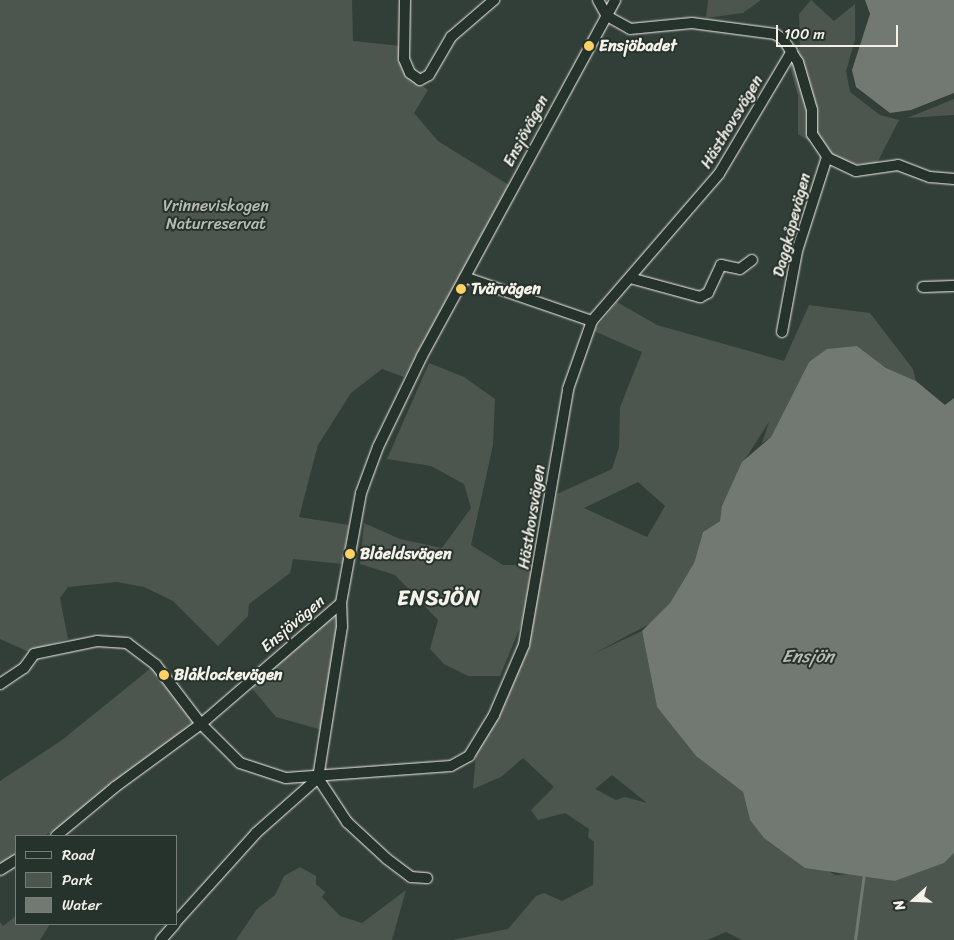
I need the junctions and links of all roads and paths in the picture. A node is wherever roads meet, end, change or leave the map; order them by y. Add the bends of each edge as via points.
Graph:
1 (405, 0) edge
2 (494, 0) edge
3 (598, 0) edge
4 (615, 0) edge
5 (607, 16) junction
6 (792, 51) junction
7 (827, 157) junction
8 (954, 179) edge
9 (752, 260) dead end
10 (467, 278) junction
11 (630, 278) junction
12 (954, 286) edge
13 (923, 287) dead end
14 (592, 321) junction
15 (782, 332) dead end
16 (341, 603) junction
17 (0, 684) edge
18 (201, 724) junction
19 (318, 778) junction
20 (57, 835) edge
21 (15, 861) edge
22 (0, 870) edge
23 (428, 878) dead end
24 (178, 921) edge
25 (174, 925) edge
26 (161, 940) edge

1 - 2 street via 404,59 410,74 420,80 429,75 451,37
3 - 5 street
4 - 5 street, Ensjövägen
5 - 6 street, Daggkåpevägen via 630,29 680,22 763,31 783,39
5 - 10 street, Ensjövägen
6 - 7 street, Daggkåpevägen via 807,90 812,134
6 - 11 street, Hästhovsvägen via 718,174
7 - 8 street, Daggkåpevägen via 856,171 898,165 930,177
7 - 15 street, Daggkåpevägen via 797,251
9 - 11 street via 740,269 720,265 708,293 700,297
10 - 14 street
10 - 16 street, Ensjövägen via 422,356 367,473
11 - 14 street, Hästhovsvägen
12 - 13 street
14 - 19 street, Hästhovsvägen via 568,389 524,645 485,734 469,756 450,766
16 - 18 street, Ensjövägen
16 - 19 street via 342,627
17 - 18 street via 24,668 34,654 97,641 127,643 156,664
18 - 19 street, Hästhovsvägen via 231,756 255,770 286,778
18 - 20 street via 114,787
19 - 23 street via 347,822 387,859 411,877
19 - 24 street via 256,833
21 - 22 street
25 - 26 street

